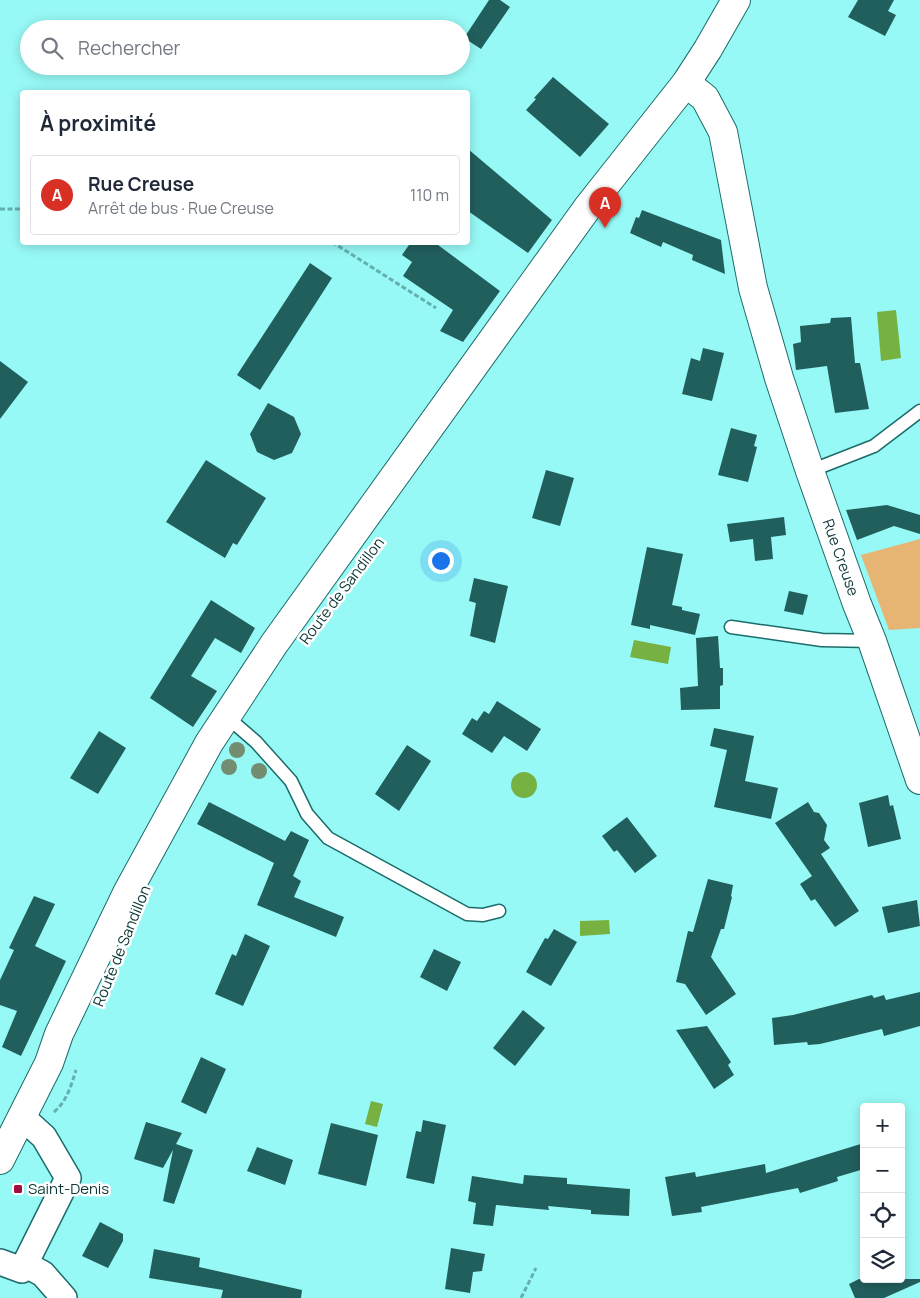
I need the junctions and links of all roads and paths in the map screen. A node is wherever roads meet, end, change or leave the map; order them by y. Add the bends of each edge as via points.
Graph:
1 (736, 0) edge
2 (686, 83) junction
3 (0, 209) edge
4 (20, 209) edge
5 (337, 245) edge
6 (436, 308) dead end
7 (920, 411) edge
8 (810, 471) junction
9 (731, 627) dead end
10 (872, 641) junction
11 (226, 716) junction
12 (920, 780) edge
13 (499, 911) dead end
14 (77, 1067) dead end
15 (67, 1095) dead end
16 (22, 1117) junction
17 (0, 1160) edge
18 (0, 1262) edge
19 (25, 1264) junction
20 (536, 1268) dead end
21 (64, 1298) edge
22 (521, 1298) edge

1 - 2 main road
2 - 8 main road, Rue Creuse via 705,98 724,132 753,288
2 - 11 main road via 582,215
3 - 4 path
5 - 6 path
7 - 8 lane via 874,446
8 - 10 main road, Rue Creuse
9 - 10 lane via 822,640
10 - 12 main road, Rue Creuse
11 - 13 lane via 256,742 291,782 307,814 328,838 467,914
11 - 16 main road via 127,893
14 - 15 path
16 - 17 main road
16 - 19 street via 44,1137 68,1178
18 - 19 street via 22,1270
19 - 21 street via 43,1274
20 - 22 path

